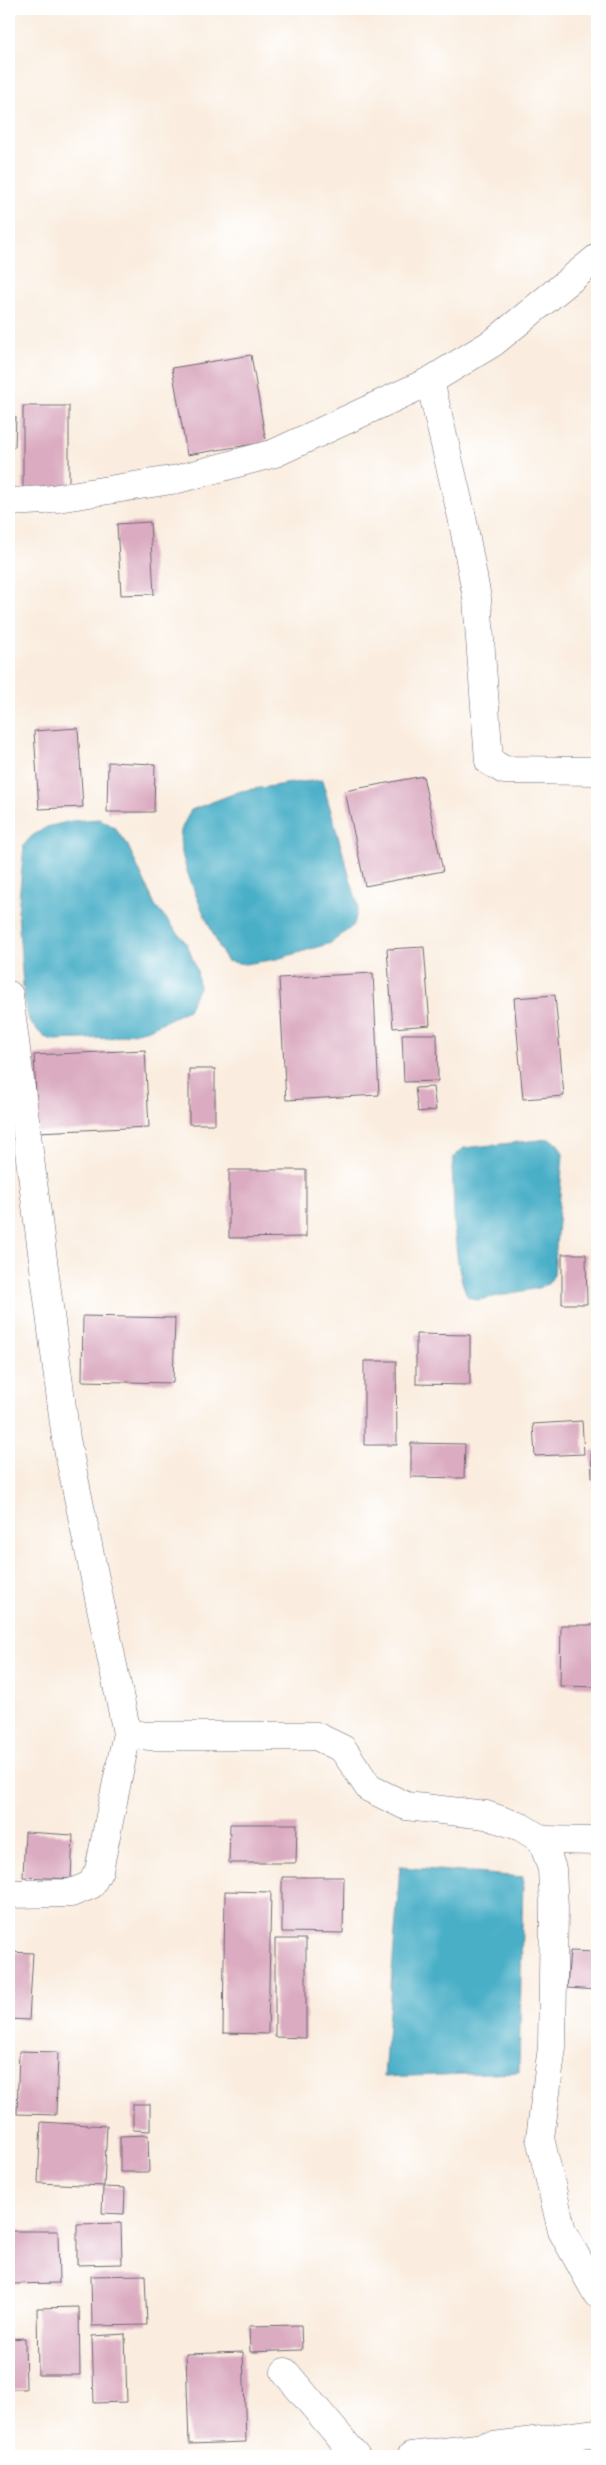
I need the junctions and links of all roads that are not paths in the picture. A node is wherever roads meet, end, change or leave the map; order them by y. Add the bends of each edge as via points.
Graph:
1 (597, 258) edge
2 (430, 381) junction
3 (9, 502) edge
4 (597, 771) edge
5 (9, 996) edge
6 (127, 1733) junction
7 (542, 1840) junction
8 (597, 1841) edge
9 (9, 1894) edge
10 (597, 2294) edge
11 (285, 2372) dead end
12 (597, 2433) edge
13 (356, 2456) edge
14 (411, 2456) edge

1 - 2 street via 494,342
2 - 3 street via 275,453 178,479 45,500
2 - 4 street via 477,598 489,761 504,770
5 - 6 street via 66,1439
6 - 7 street via 148,1736 316,1736 343,1749 369,1788 406,1806 486,1815 521,1827
6 - 9 street via 99,1870 91,1885 71,1893
7 - 8 street
7 - 10 street via 552,1869 554,1908 552,2047 540,2138 562,2231
11 - 13 street
12 - 14 street

